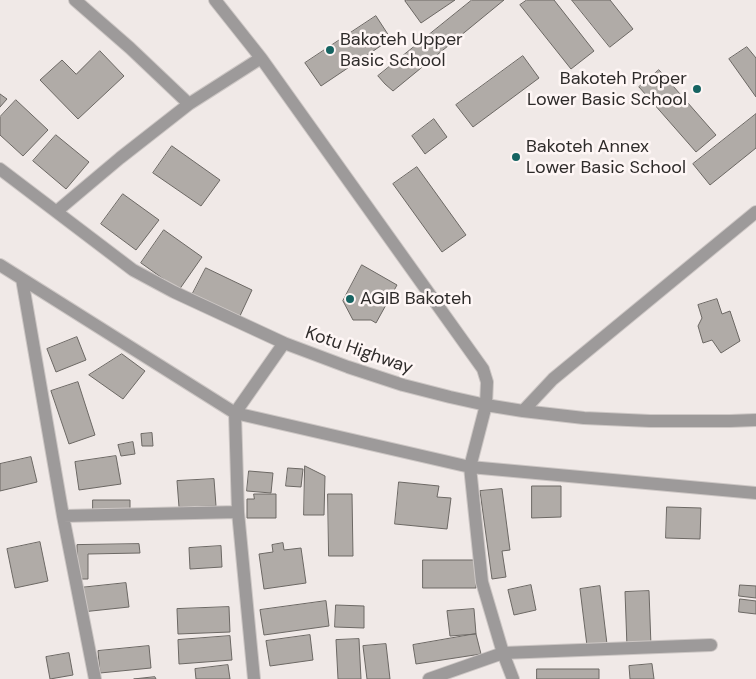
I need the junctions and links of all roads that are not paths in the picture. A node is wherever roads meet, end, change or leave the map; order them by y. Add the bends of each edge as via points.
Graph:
1 (75, 0) edge
2 (215, 0) edge
3 (261, 58) junction
4 (190, 104) junction
5 (0, 169) edge
6 (57, 211) junction
7 (756, 212) edge
8 (0, 264) edge
9 (22, 279) junction
10 (284, 343) junction
11 (486, 405) junction
12 (523, 410) junction
13 (235, 413) junction
14 (756, 420) edge
15 (470, 467) junction
16 (756, 493) edge
17 (238, 512) junction
18 (63, 516) junction
19 (711, 645) dead end
20 (503, 653) junction
21 (95, 679) edge
22 (254, 679) edge
23 (429, 679) edge
24 (513, 679) edge

1 - 4 street
2 - 3 street
3 - 4 street
3 - 11 street via 483,369 487,382
4 - 6 street
5 - 6 street, Kotu Highway
6 - 10 street, Kotu Highway via 133,270
7 - 12 street via 553,379
8 - 9 street
9 - 13 street
9 - 18 street
10 - 11 street, Kotu Highway via 403,386
10 - 13 street
11 - 12 street, Kotu Highway
11 - 15 street
12 - 14 street, Kotu Highway via 584,418 650,421
13 - 15 street
13 - 17 street
15 - 16 street
15 - 20 street via 482,582
17 - 18 street
17 - 22 street
18 - 21 street
19 - 20 street
20 - 23 street
20 - 24 street

